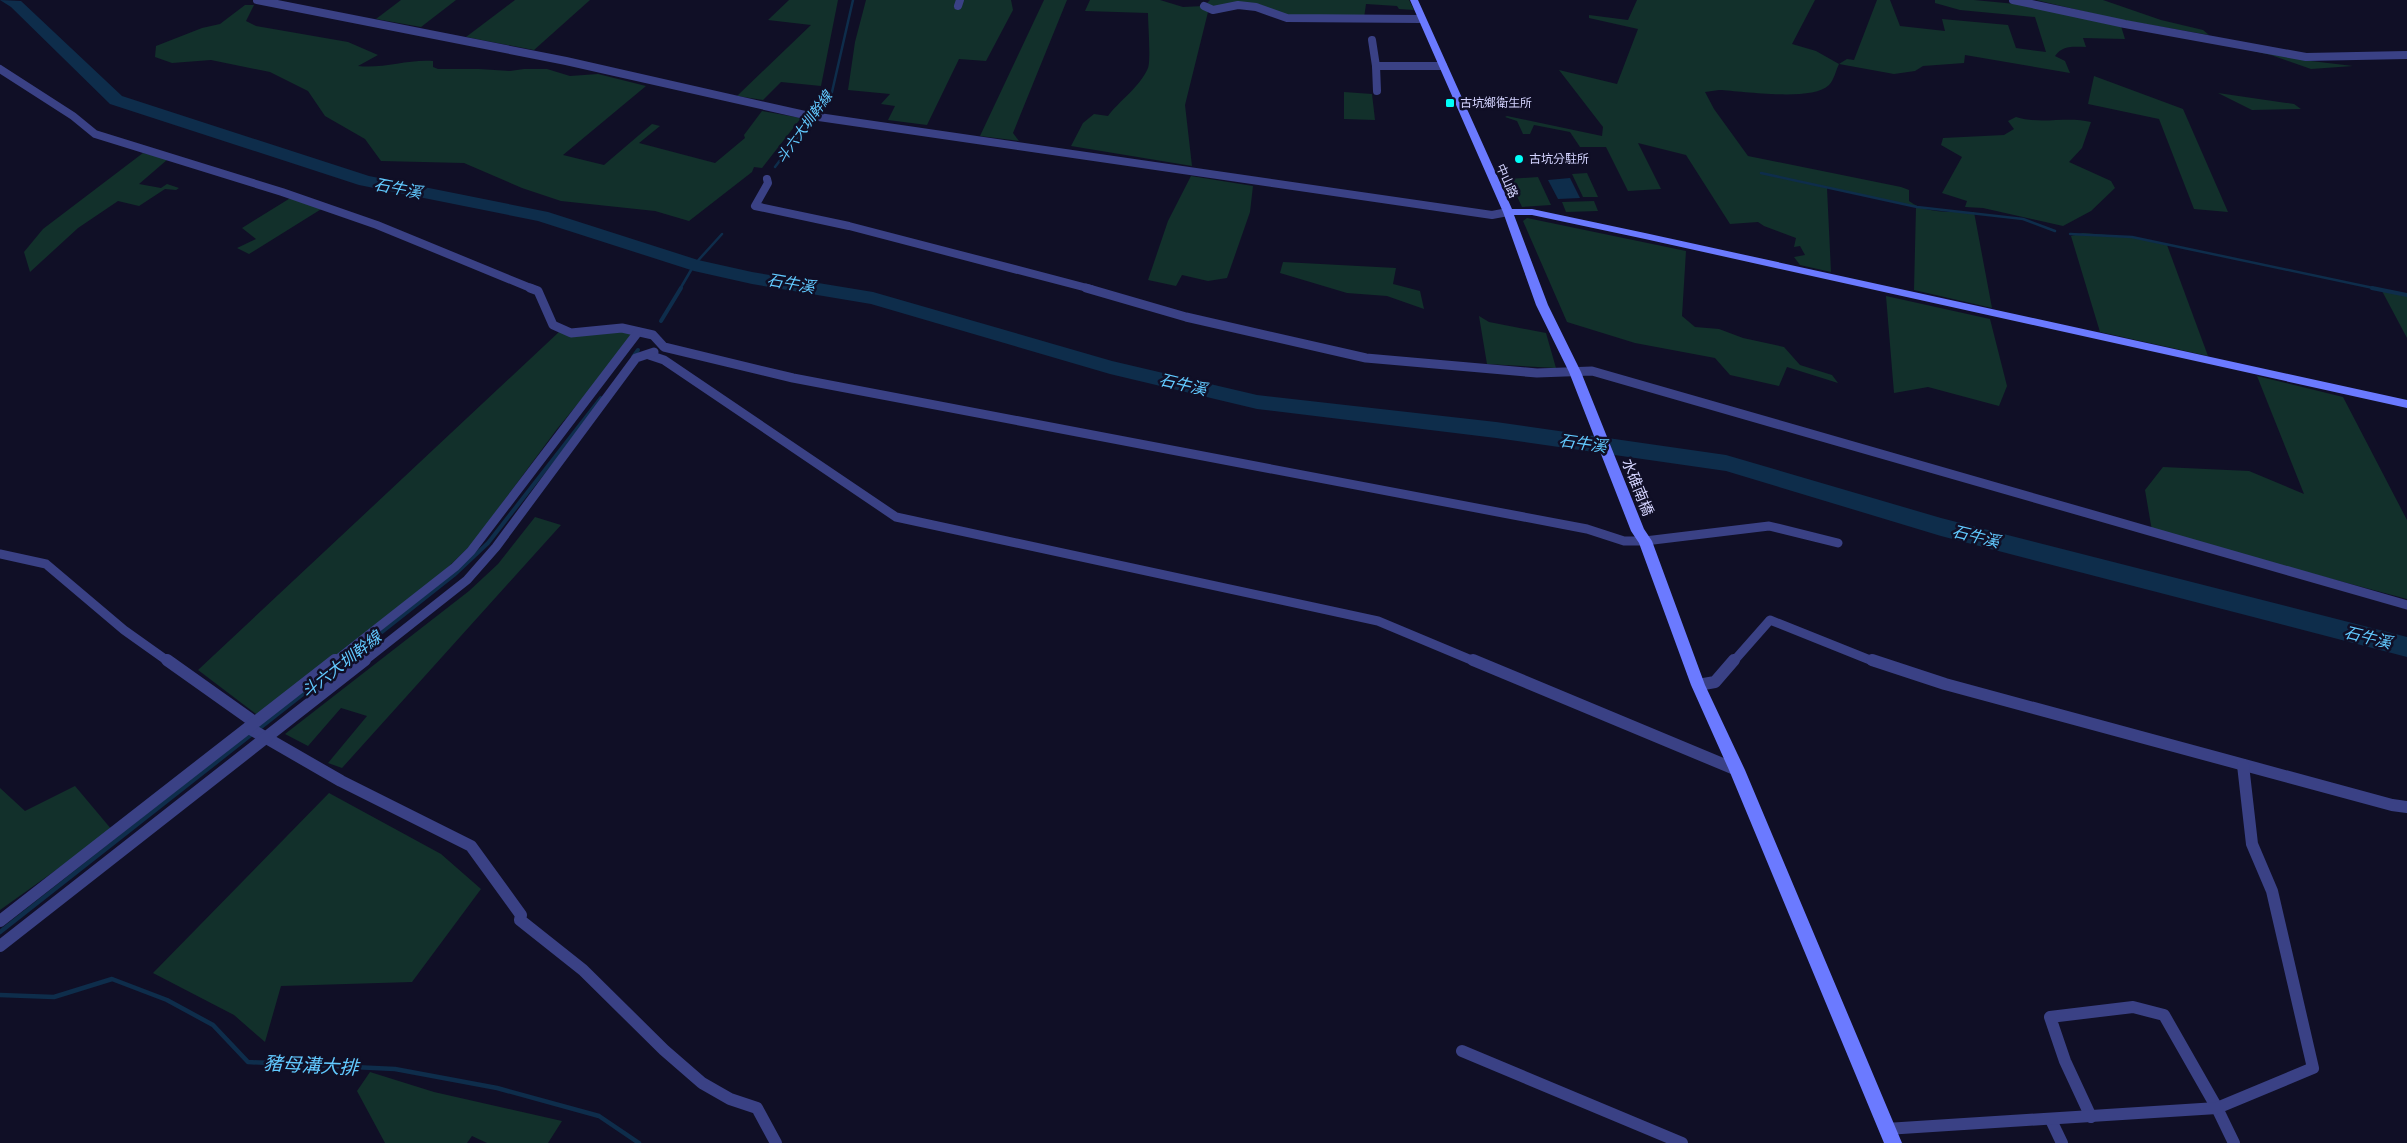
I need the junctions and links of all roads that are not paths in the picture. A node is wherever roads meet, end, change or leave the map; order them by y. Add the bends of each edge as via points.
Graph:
1 (257, 0) edge
2 (1414, 0) edge
3 (2013, 0) edge
4 (1204, 6) dead end
5 (1421, 19) junction
6 (1372, 40) dead end
7 (2407, 55) edge
8 (1376, 66) junction
9 (1443, 66) junction
10 (0, 69) edge
11 (1377, 91) dead end
12 (767, 179) dead end
13 (1508, 212) junction
14 (638, 332) junction
15 (662, 345) junction
16 (649, 356) junction
17 (1575, 372) junction
18 (2407, 404) edge
19 (1641, 536) junction
20 (1838, 543) dead end
21 (0, 554) edge
22 (2407, 604) edge
23 (1698, 685) junction
24 (250, 728) junction
25 (264, 739) junction
26 (2243, 765) junction
27 (1737, 770) junction
28 (2407, 806) edge
29 (0, 921) edge
30 (0, 946) edge
31 (1462, 1051) dead end
32 (2217, 1108) junction
33 (2091, 1118) junction
34 (2051, 1120) junction
35 (1889, 1136) edge
36 (776, 1143) edge
37 (1682, 1143) edge
38 (2062, 1143) edge
39 (2234, 1143) edge

1 - 13 street via 566,61 805,115 1034,146 1465,212 1492,215
2 - 5 main road, 中山路
3 - 7 street via 2306,57
4 - 5 street via 1213,10 1238,5 1256,7 1287,18
5 - 9 main road, 中山路
6 - 8 street
8 - 9 street
8 - 11 street
9 - 13 main road, 中山路
10 - 14 street via 95,134 377,225 538,291 545,312 559,329 571,333 622,328
12 - 17 street via 756,206 1061,280 1186,317 1366,358 1537,373
13 - 17 main road, 中山路 via 1542,305
13 - 18 main road via 1532,212 1645,236
14 - 15 street via 653,335
14 - 24 street via 471,551
15 - 16 street
15 - 19 street via 793,378 1587,529 1624,541
16 - 25 street via 636,358 496,547 467,580
16 - 27 street via 664,360 896,517 1378,621
17 - 19 main road, 水碓南橋
17 - 22 street via 1592,371
19 - 20 street via 1769,526
19 - 23 main road, 水碓南橋
21 - 24 street via 46,564 124,630 253,721
23 - 26 street via 1715,682 1770,620 1918,676
23 - 27 main road, 水碓南橋
24 - 25 street
24 - 29 street
25 - 30 street
25 - 36 street via 471,846 521,915 520,920 584,970 702,1083 730,1099 757,1108
26 - 28 street via 2392,805
26 - 32 street via 2252,844 2272,891 2313,1068
27 - 35 main road, 水碓南橋
31 - 37 street
32 - 33 street
32 - 33 street via 2164,1015 2133,1007 2050,1016 2065,1061
32 - 39 street
33 - 34 street
34 - 35 street
34 - 38 street

